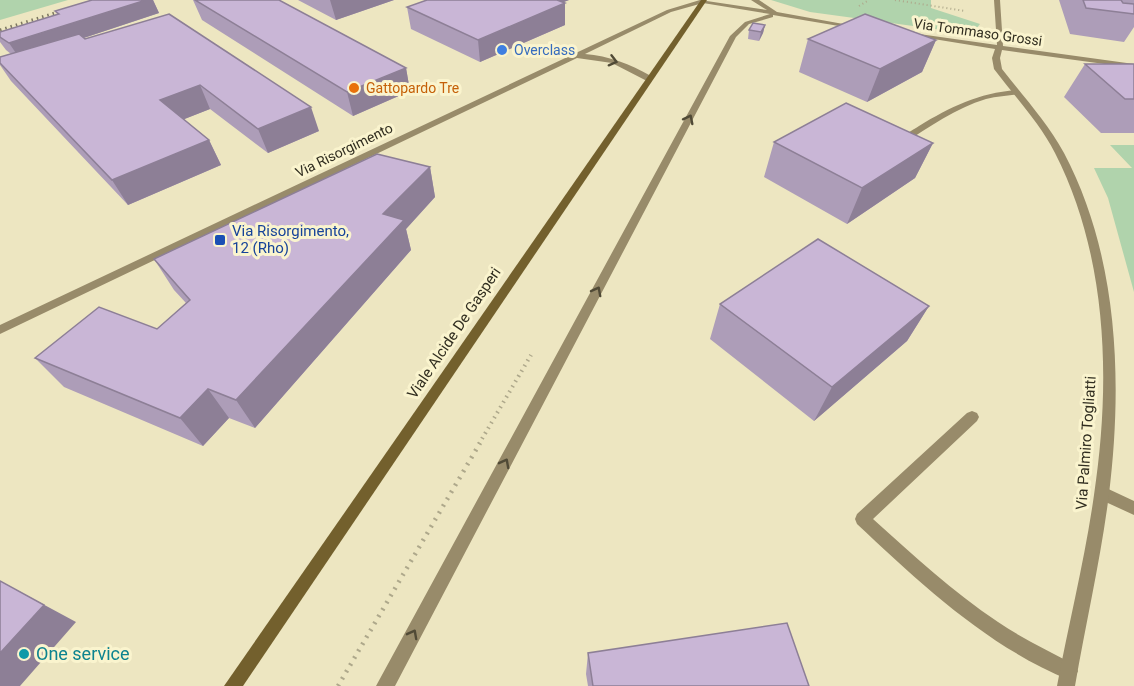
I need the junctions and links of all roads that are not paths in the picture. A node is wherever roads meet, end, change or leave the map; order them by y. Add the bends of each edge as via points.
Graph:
1 (703, 0) edge
2 (754, 0) edge
3 (997, 0) edge
4 (780, 15) junction
5 (870, 28) edge
6 (906, 34) edge
7 (998, 47) junction
8 (573, 56) junction
9 (1134, 66) edge
10 (648, 78) junction
11 (1016, 92) junction
12 (890, 148) edge
13 (0, 330) edge
14 (972, 417) dead end
15 (1102, 492) junction
16 (1134, 508) edge
17 (1068, 679) edge
18 (233, 686) edge
19 (385, 686) edge

1 - 4 street
1 - 8 street, Via Risorgimento via 647,19
1 - 10 street, Viale Alcide De Gasperi
2 - 4 street
3 - 7 street, Via Palmiro Togliatti via 1001,42
4 - 5 street
19 -> 4 street via 732,36 747,23
6 - 7 street, Via Tommaso Grossi
7 - 9 street, Via Tommaso Grossi
7 - 11 street, Via Palmiro Togliatti via 998,69
8 -> 10 street via 596,56 626,64
8 - 13 street, Via Risorgimento
10 - 18 street, Viale Alcide De Gasperi
11 - 12 street via 982,95
11 - 15 street, Via Palmiro Togliatti via 1048,134 1073,182 1088,223 1099,273 1109,390
14 - 17 street via 862,519 920,572
15 - 16 street
15 - 17 street, Via Palmiro Togliatti

